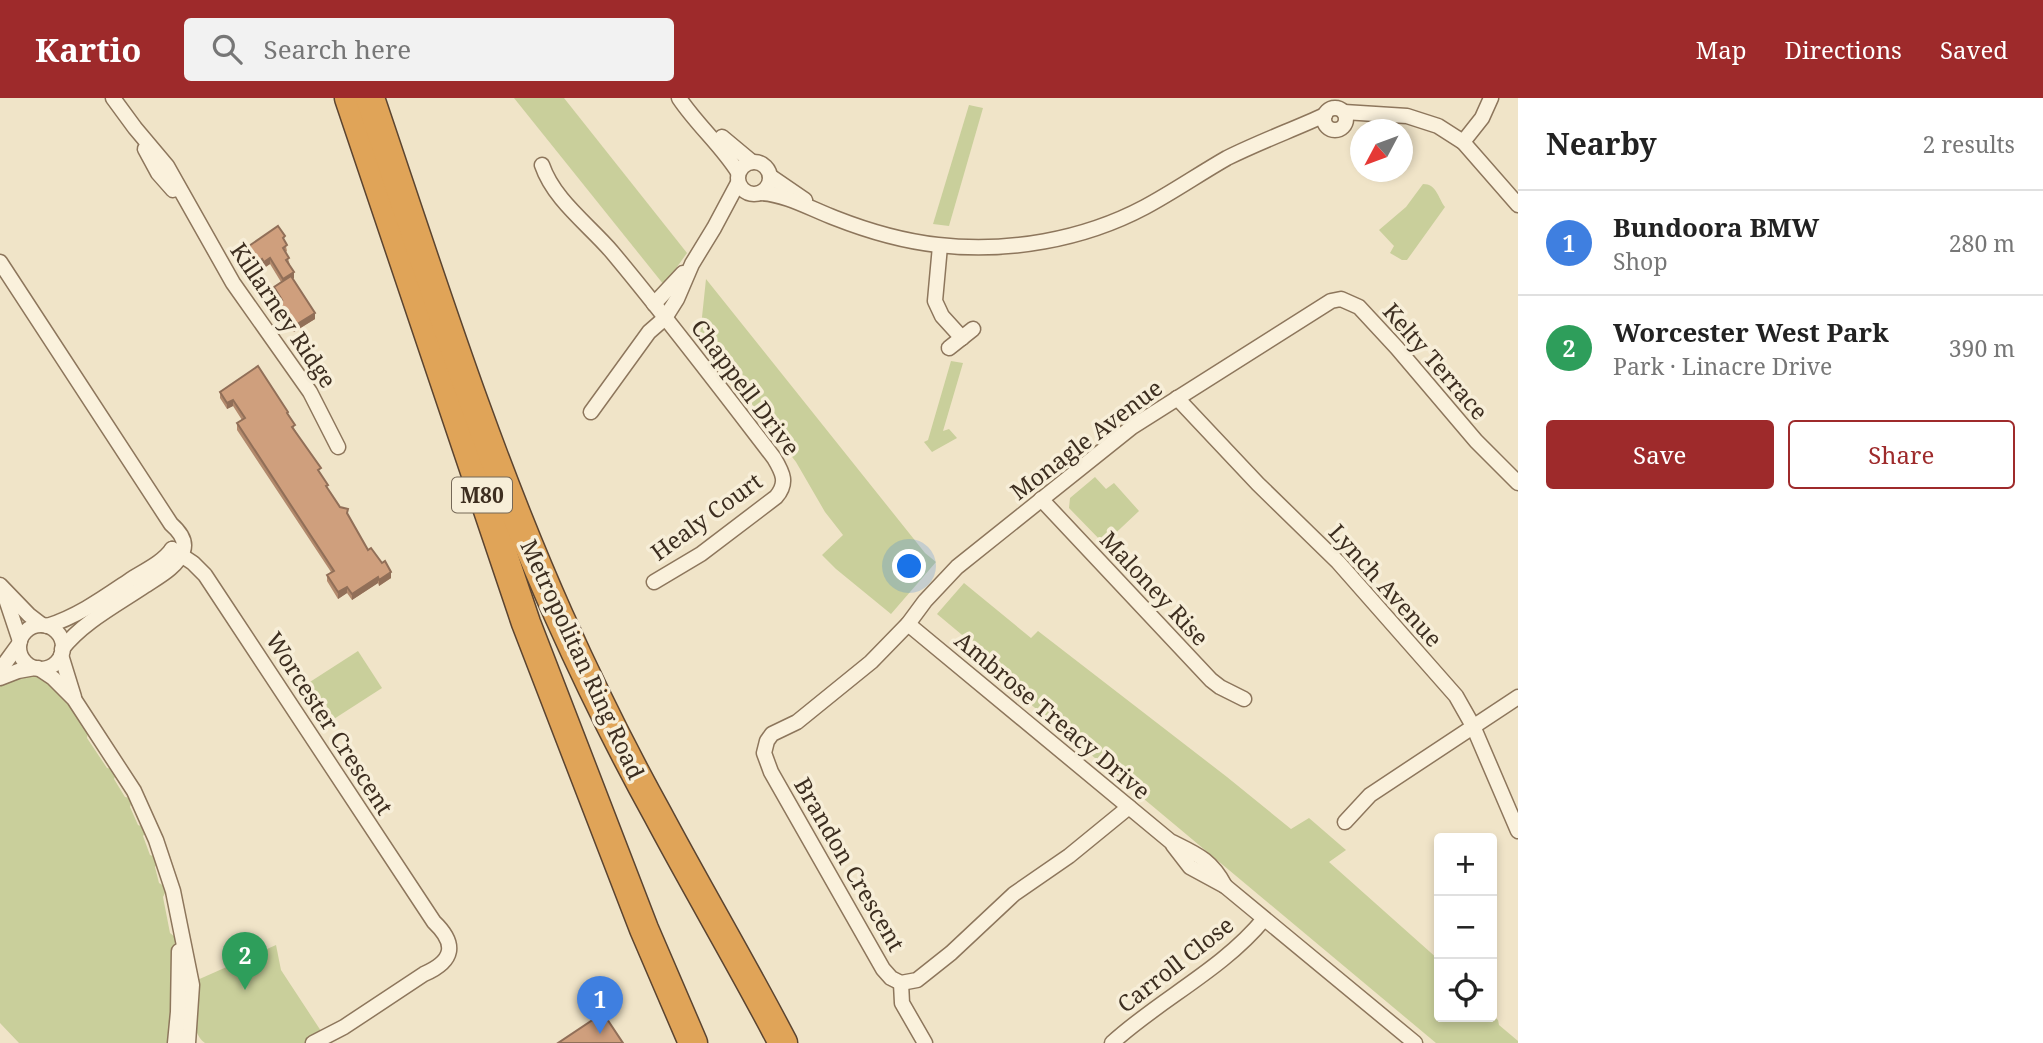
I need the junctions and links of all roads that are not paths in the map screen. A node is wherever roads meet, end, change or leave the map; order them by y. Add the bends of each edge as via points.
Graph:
1 (113, 98) edge
2 (349, 98) edge
3 (370, 98) edge
4 (679, 98) edge
5 (690, 98) edge
6 (1491, 98) edge
7 (1333, 112) edge
8 (1462, 142) junction
9 (752, 162) junction
10 (542, 165) dead end
11 (770, 176) junction
12 (738, 178) junction
13 (756, 194) junction
14 (1518, 205) edge
15 (820, 211) junction
16 (714, 228) junction
17 (940, 246) junction
18 (0, 262) edge
19 (692, 264) junction
20 (1348, 301) joint
21 (654, 304) junction
22 (665, 318) junction
23 (949, 348) dead end
24 (1177, 398) junction
25 (591, 412) dead end
26 (338, 447) dead end
27 (1518, 483) edge
28 (783, 486) joint
29 (1041, 499) junction
30 (176, 552) junction
31 (654, 582) dead end
32 (1, 588) edge
33 (908, 624) junction
34 (45, 626) junction
35 (20, 643) junction
36 (62, 652) junction
37 (37, 668) junction
38 (0, 670) edge
39 (0, 678) edge
40 (1518, 697) edge
41 (74, 699) junction
42 (1244, 699) dead end
43 (1473, 726) junction
44 (1129, 807) junction
45 (1345, 822) dead end
46 (1518, 831) edge
47 (1264, 919) junction
48 (180, 925) junction
49 (901, 983) junction
50 (344, 1027) junction
51 (1405, 1040) edge
52 (175, 1043) edge
53 (188, 1043) edge
54 (313, 1043) edge
55 (328, 1043) edge
56 (693, 1043) edge
57 (783, 1043) edge
58 (925, 1043) edge
59 (1112, 1043) edge

1 - 26 street, Killarney Ridge via 167,166 233,283 301,377
2 - 56 highway, Metropolitan Ring Road / M80 via 530,635
3 - 57 highway, Metropolitan Ring Road / M80 via 481,422 559,616 639,781
4 - 12 street via 729,156
5 - 9 street via 719,134
6 - 8 street
7 - 8 street via 1407,116 1438,126
7 - 17 street via 1227,159 1143,208 1101,226 1022,244
8 - 14 street
9 - 11 street via 765,167
9 - 12 street via 744,165
10 - 21 street, Chappell Drive via 550,184
11 - 13 street via 768,186
11 - 15 street
12 - 13 street via 744,191
12 - 16 street, Chappell Drive
13 - 15 street via 780,196
13 - 16 street, Chappell Drive via 743,200
15 - 17 street via 900,239
16 - 19 street, Chappell Drive
17 - 23 street via 935,301 942,316 967,333
18 - 30 street via 171,524
19 - 21 street, Chappell Drive
19 - 22 street, Chappell Drive
20 - 24 street, Monagle Avenue via 1325,304
20 - 27 street, Kelty Terrace via 1374,323 1476,442
21 - 22 street, Chappell Drive
22 - 25 street via 643,340
22 - 28 street, Chappell Drive via 774,458
24 - 29 street, Monagle Avenue via 1123,433
24 - 43 street, Lynch Avenue via 1338,562 1456,696
28 - 31 street, Healy Court via 776,497 701,554
29 - 33 street, Monagle Avenue via 957,567
29 - 42 street, Maloney Rise via 1211,680
30 - 34 street via 96,603
30 - 36 street via 168,569 75,635
30 - 50 street, Worcester Crescent via 199,568 211,584 434,922 440,949 434,963
32 - 34 street
32 - 35 street
33 - 44 street, Ambrose Treacy Drive
33 - 49 street, Brandon Crescent via 871,662 803,717 772,734 764,753 883,969
34 - 35 street via 26,631
34 - 36 street via 57,633
35 - 37 street via 25,662
35 - 38 street
36 - 37 street via 50,667
36 - 41 street
37 - 39 street
37 - 41 street
40 - 43 street
41 - 48 street via 146,815
43 - 45 street via 1370,794
43 - 46 street, Lynch Avenue
44 - 47 street, Ambrose Treacy Drive via 1170,841 1191,867 1225,886
44 - 49 street, Brandon Crescent via 1014,894 918,980
47 - 51 street, Ambrose Treacy Drive
47 - 59 street, Carroll Close via 1244,941
48 - 52 street
48 - 53 street via 192,985
49 - 58 street via 902,1003
50 - 54 street, Worcester Crescent
50 - 55 street, Worcester Crescent

